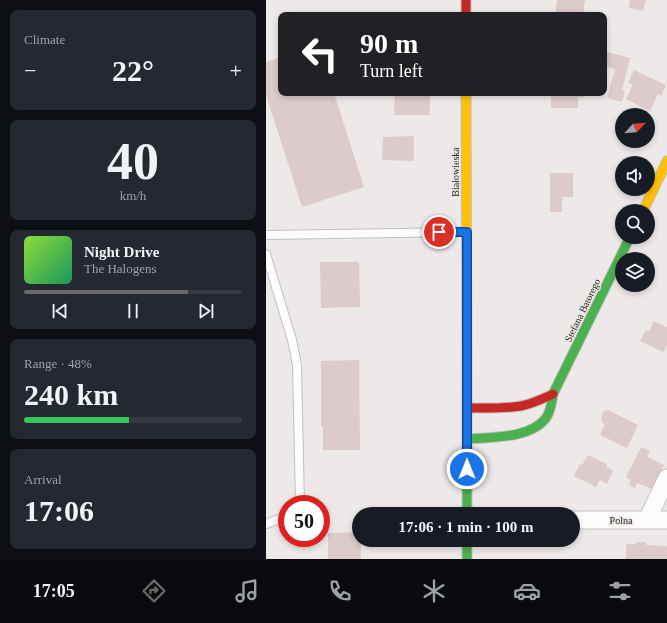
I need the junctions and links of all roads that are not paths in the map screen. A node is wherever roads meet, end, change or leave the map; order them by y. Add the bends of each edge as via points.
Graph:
1 (466, 0) edge
2 (466, 12) edge
3 (466, 96) edge
4 (667, 161) edge
5 (661, 188) edge
6 (648, 204) edge
7 (467, 232) junction
8 (266, 235) edge
9 (627, 244) edge
10 (266, 254) edge
11 (553, 394) junction
12 (467, 408) junction
13 (467, 439) junction
14 (667, 478) edge
15 (300, 495) edge
16 (467, 507) edge
17 (278, 519) edge
18 (580, 520) edge
19 (647, 520) junction
20 (667, 520) edge
21 (266, 524) edge
22 (467, 547) edge
23 (467, 559) edge

1 - 2 main road
3 - 7 main road, Białowieska
4 - 5 main road
5 - 6 main road
7 - 8 lane
7 - 12 main road, Białowieska
9 - 11 main road, Stefana Batorego
10 - 15 lane via 297,365
11 - 12 main road via 519,407
11 - 13 main road, Stefana Batorego via 546,418 526,432
12 - 13 main road, Białowieska
13 - 16 main road, Białowieska
14 - 19 street, Polna
17 - 21 lane
18 - 19 street, Polna
19 - 20 street
22 - 23 main road

